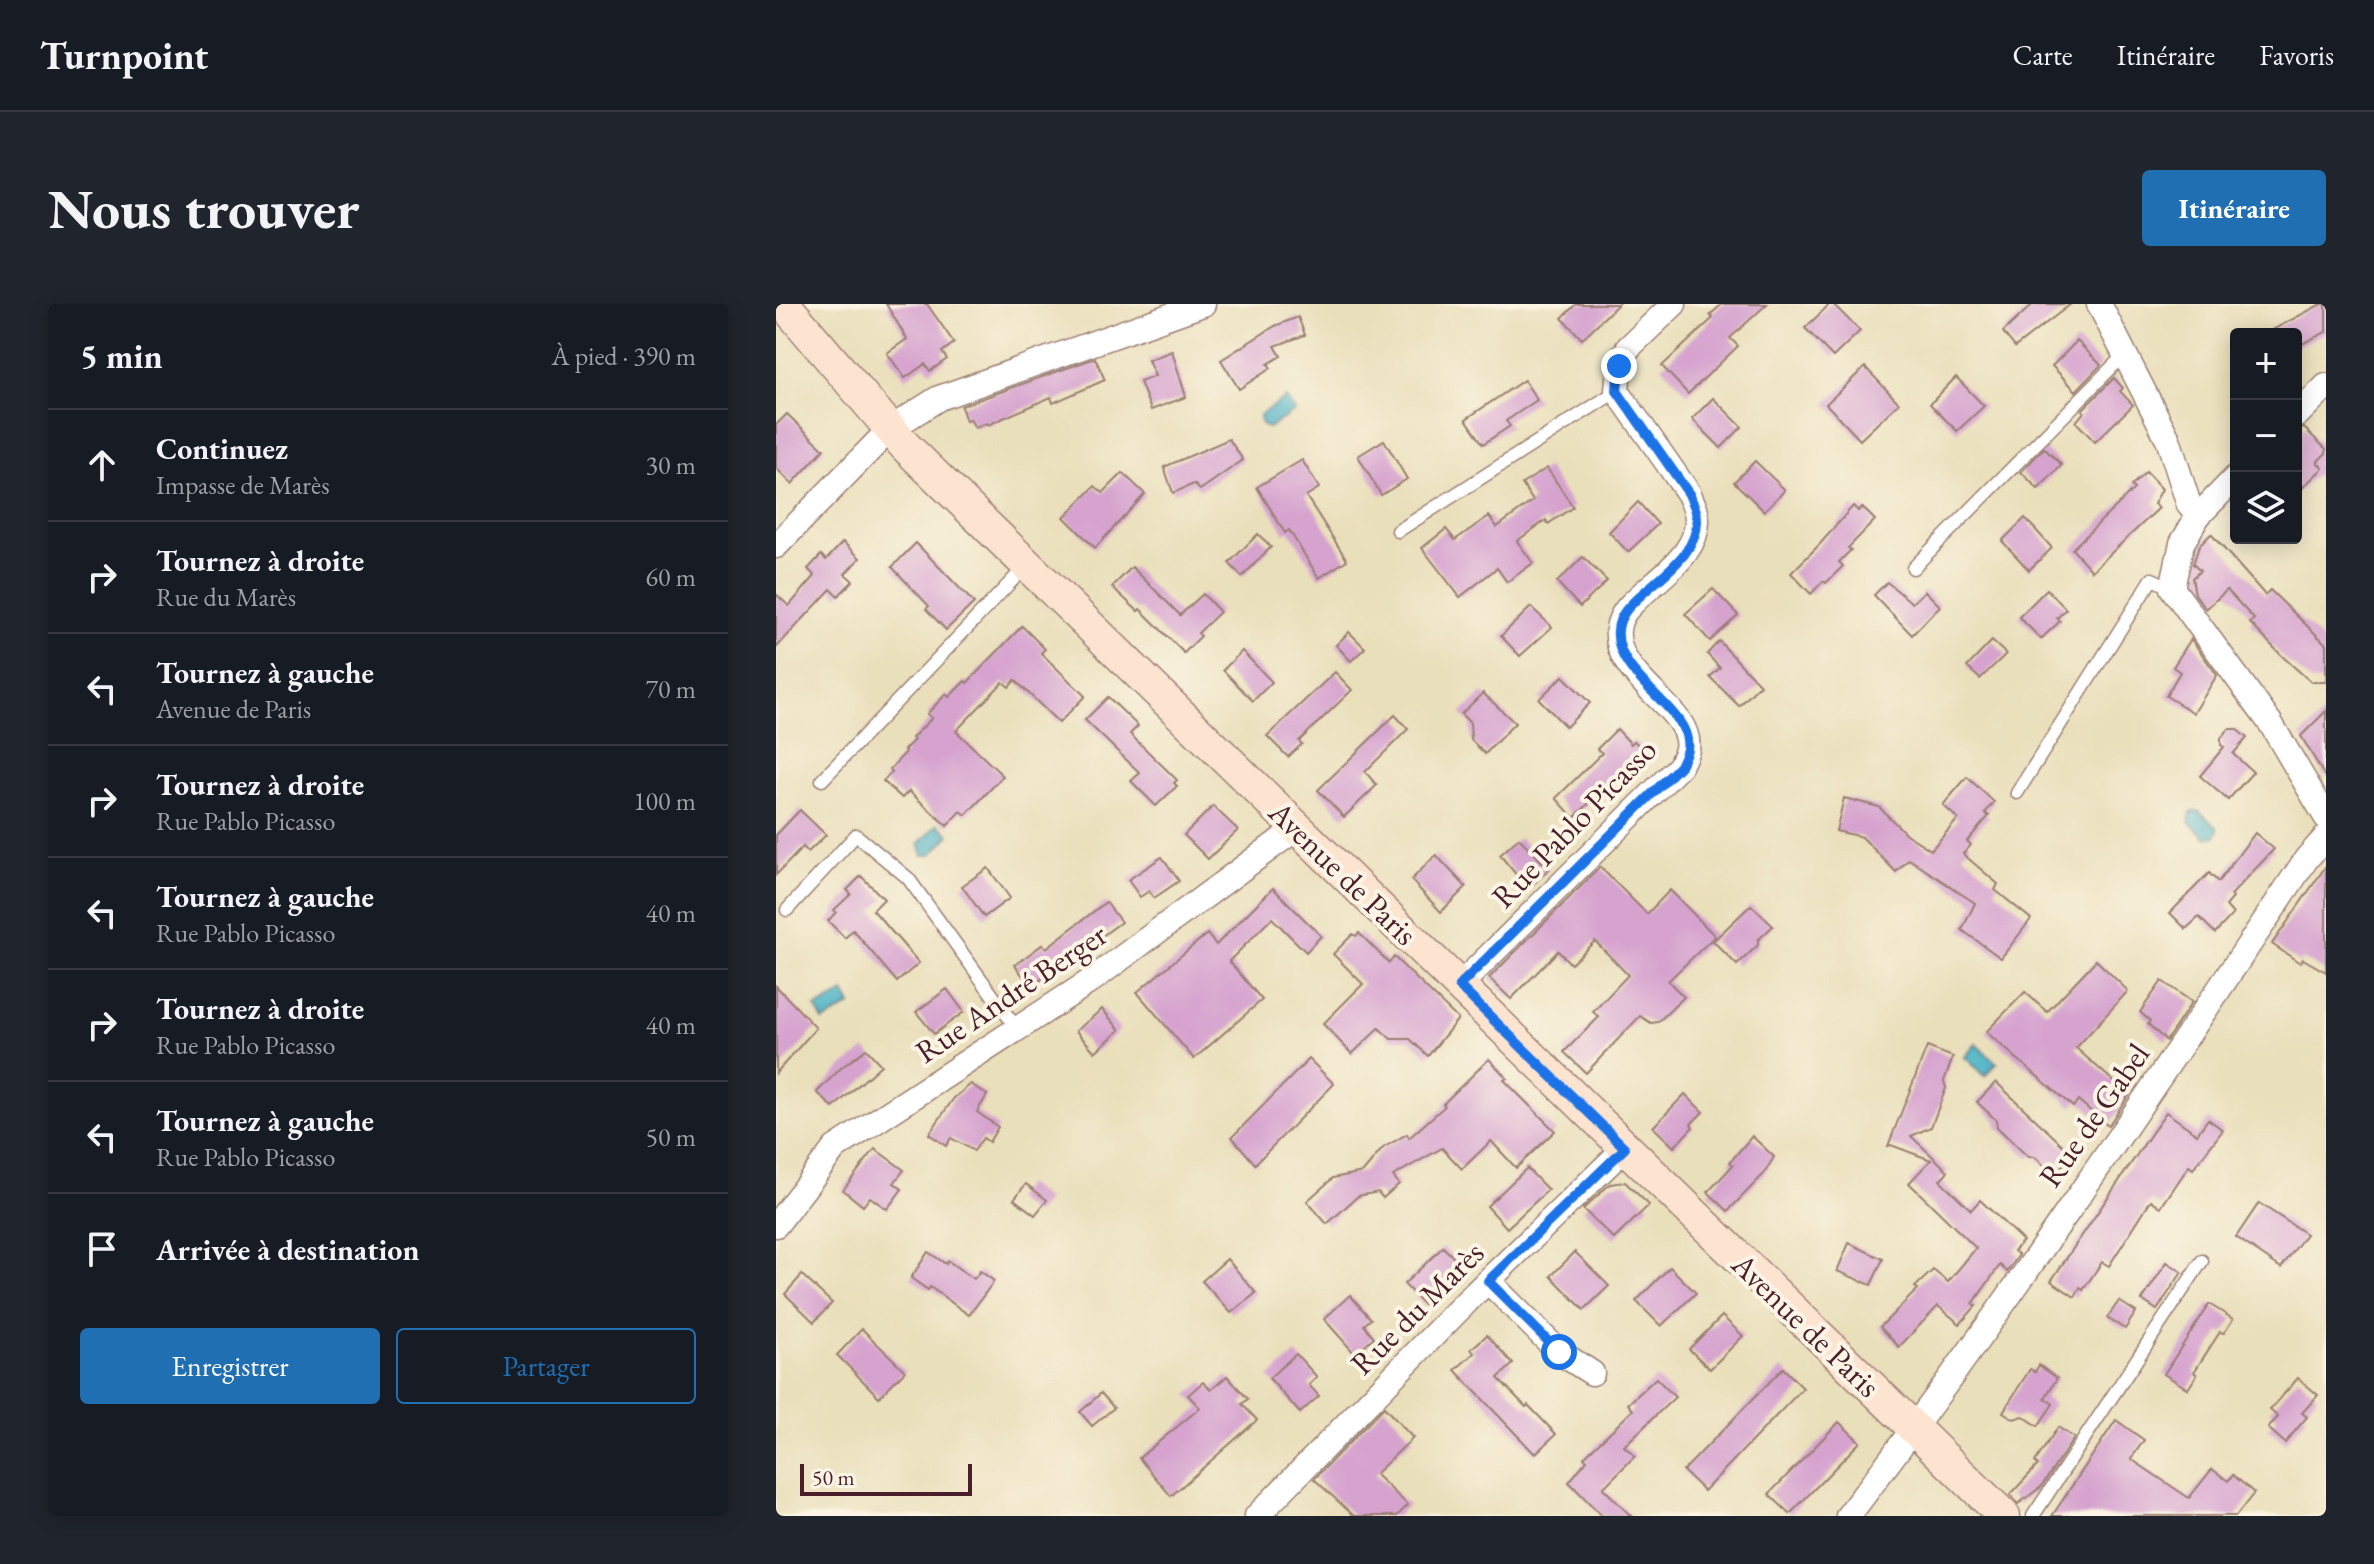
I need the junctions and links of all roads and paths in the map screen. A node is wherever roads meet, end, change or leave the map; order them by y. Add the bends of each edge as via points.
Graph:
1 (784, 304) edge
2 (1203, 304) edge
3 (1674, 304) edge
4 (2099, 304) edge
5 (2125, 354) junction
6 (2326, 386) edge
7 (1617, 391) junction
8 (2302, 410) edge
9 (890, 429) junction
10 (2230, 483) edge
11 (2198, 516) junction
12 (1398, 531) dead end
13 (776, 546) edge
14 (1027, 565) junction
15 (1913, 568) dead end
16 (2172, 588) junction
17 (822, 780) dead end
18 (2017, 793) dead end
19 (2326, 817) edge
20 (1297, 828) junction
21 (2326, 837) edge
22 (787, 910) dead end
23 (1459, 986) junction
24 (1017, 1029) junction
25 (1625, 1148) junction
26 (784, 1198) edge
27 (776, 1225) edge
28 (2202, 1261) dead end
29 (1488, 1281) junction
30 (1592, 1373) dead end
31 (1913, 1430) junction
32 (1257, 1516) edge
33 (1848, 1516) edge
34 (2004, 1516) edge
35 (2033, 1516) edge

1 - 9 main road, Avenue de Paris
2 - 9 street via 939,398
3 - 7 street via 1628,348 1619,366
4 - 5 street
5 - 11 street via 2168,439 2189,505
5 - 15 lane
6 - 8 street
7 - 12 lane
7 - 23 street, Rue Pablo Picasso via 1697,513 1685,554 1625,610 1618,629 1619,649 1628,665 1684,727 1688,748 1680,766
9 - 13 street
9 - 14 main road, Avenue de Paris
10 - 11 street
11 - 16 street via 2182,543
14 - 17 lane
14 - 20 main road, Avenue de Paris
16 - 18 lane via 2152,579
16 - 19 street via 2271,724
20 - 23 main road, Avenue de Paris
20 - 24 street, Rue André Berger
21 - 31 street, Rue de Gabel
22 - 24 lane via 856,835 908,878
23 - 25 main road, Avenue de Paris
24 - 26 street, Rue André Berger via 835,1148
25 - 29 street, Rue du Marès
25 - 31 main road, Avenue de Paris
26 - 27 street, Rue André Berger
28 - 35 lane
29 - 30 street via 1559,1352
29 - 32 street, Rue du Marès
31 - 33 street, Rue de Gabel
31 - 34 main road, Avenue de Paris

